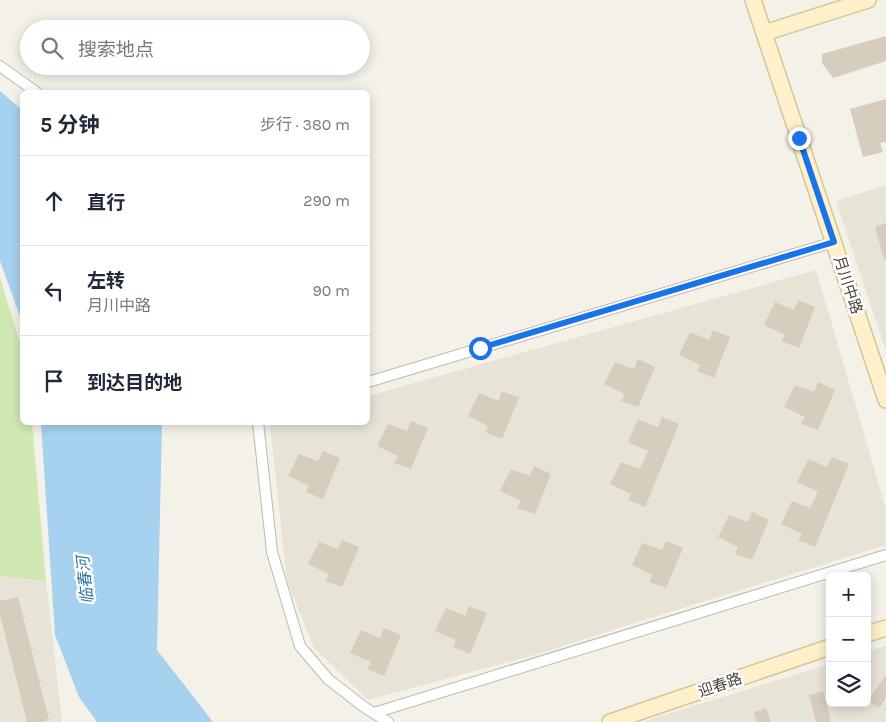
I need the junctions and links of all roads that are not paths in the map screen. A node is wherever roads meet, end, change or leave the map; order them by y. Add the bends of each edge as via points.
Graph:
1 (754, 0) edge
2 (868, 0) edge
3 (764, 33) junction
4 (0, 66) edge
5 (33, 90) edge
6 (834, 242) junction
7 (370, 381) edge
8 (886, 400) edge
9 (258, 425) edge
10 (886, 555) edge
11 (886, 628) edge
12 (871, 633) edge
13 (826, 648) edge
14 (374, 713) junction
15 (388, 722) edge
16 (610, 722) edge

1 - 3 street, 月川中路
2 - 3 street
3 - 6 street, 月川中路
4 - 5 street
6 - 7 street
6 - 8 street, 月川中路
9 - 14 street via 272,552 300,646 328,679
10 - 14 street
11 - 12 street
13 - 16 street, 迎春路
14 - 15 street

